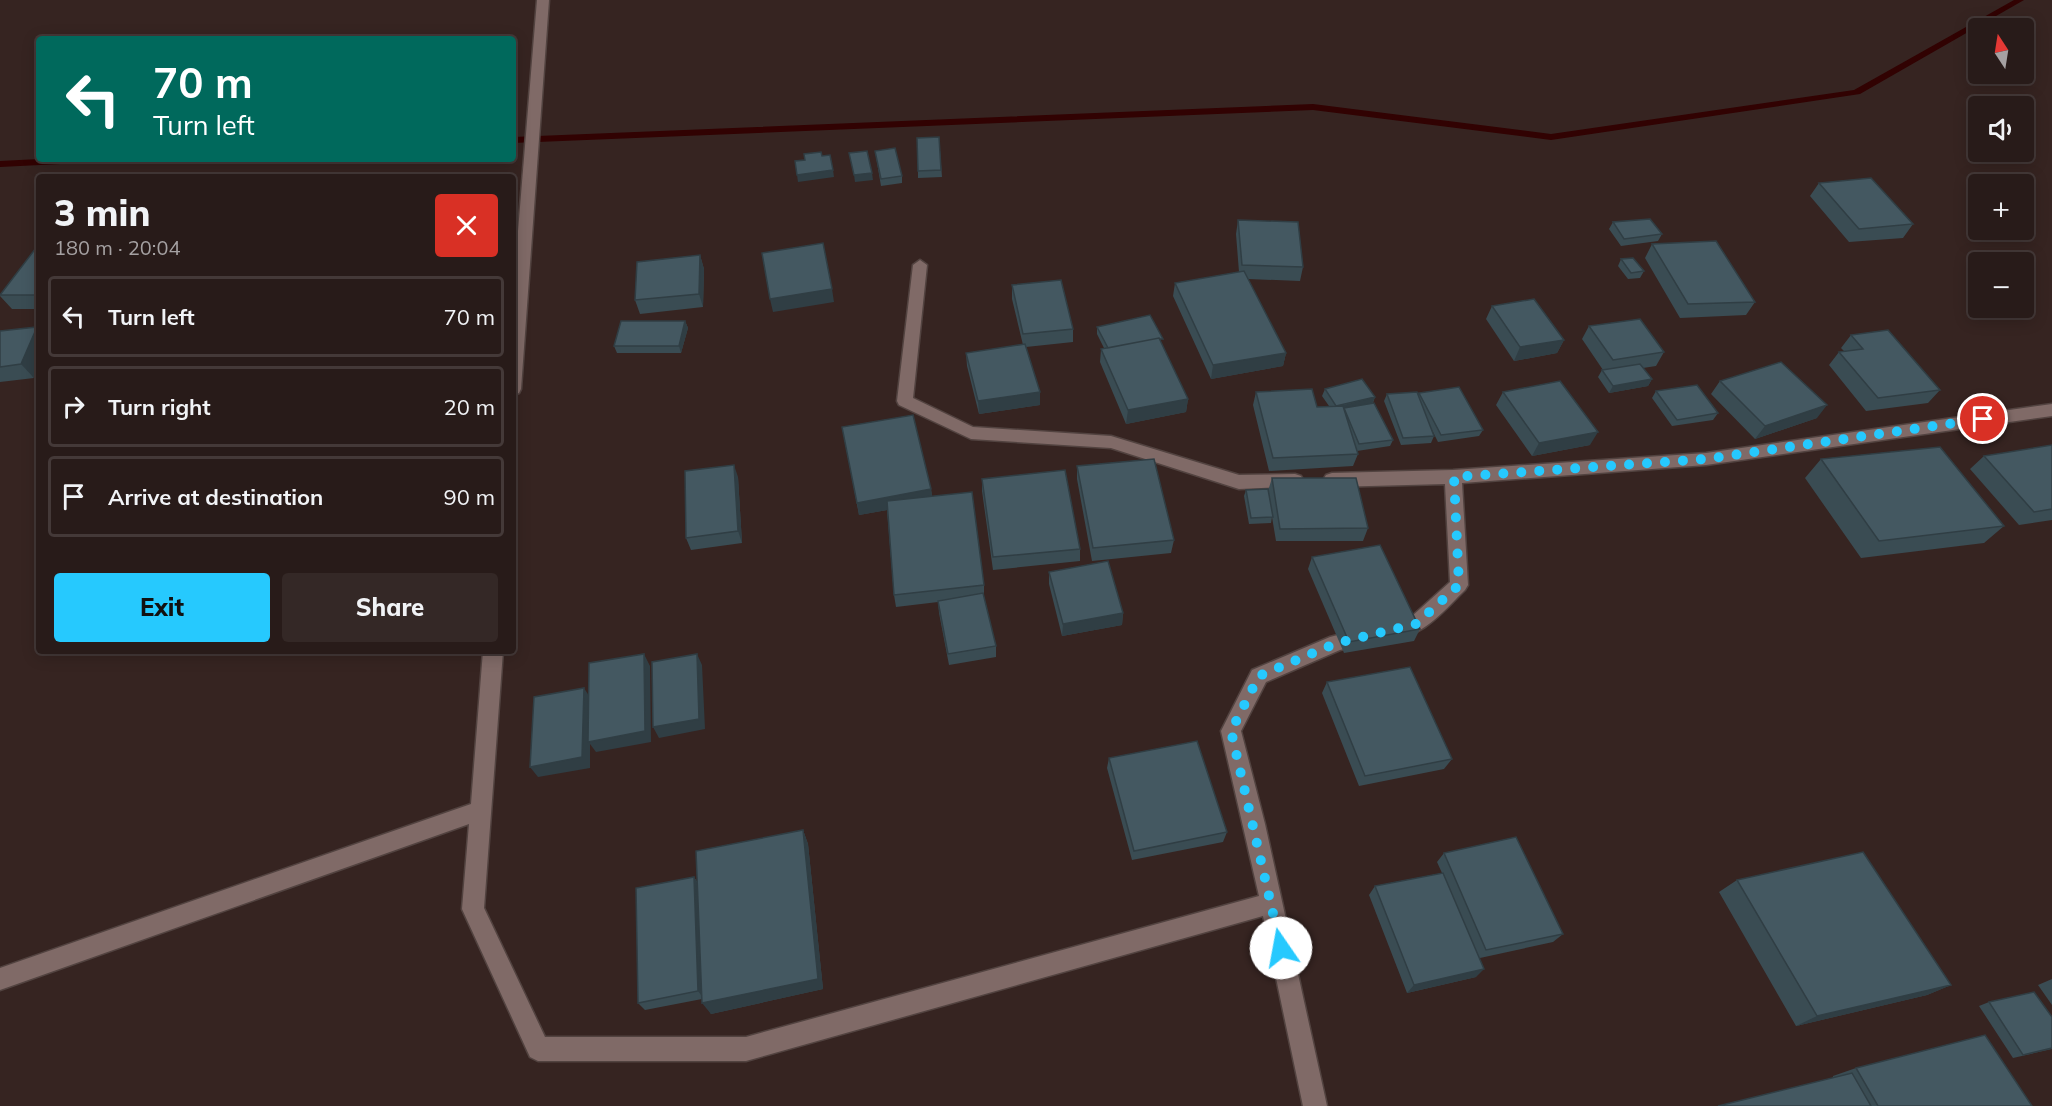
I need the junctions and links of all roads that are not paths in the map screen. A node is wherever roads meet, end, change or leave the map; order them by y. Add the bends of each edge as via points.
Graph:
1 (543, 0) edge
2 (920, 265) dead end
3 (516, 350) edge
4 (2052, 410) edge
5 (1454, 477) junction
6 (493, 654) edge
7 (481, 810) junction
8 (1271, 903) junction
9 (0, 979) edge
10 (1315, 1106) edge

1 - 3 street
2 - 5 street via 905,401 971,433 1112,442 1239,482
4 - 5 street via 1706,459
5 - 8 street via 1459,585 1416,624 1337,643 1259,676 1231,731
6 - 7 street
7 - 8 street via 473,909 538,1049 746,1049
7 - 9 street
8 - 10 street

